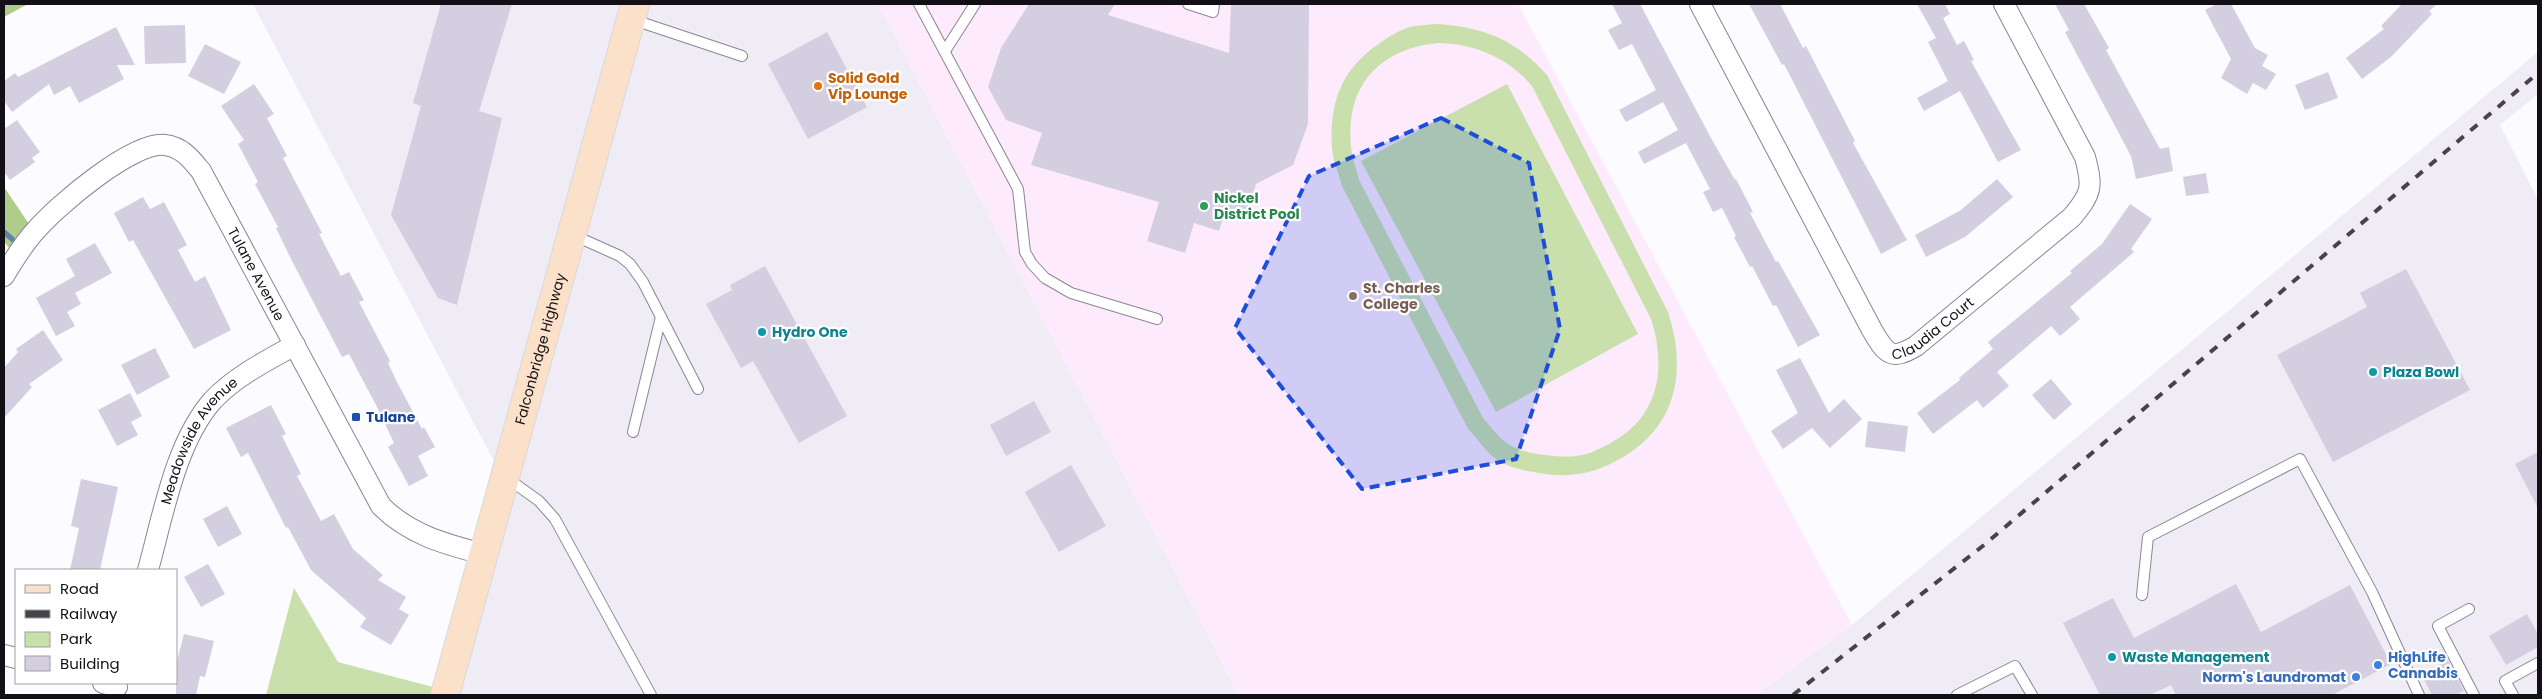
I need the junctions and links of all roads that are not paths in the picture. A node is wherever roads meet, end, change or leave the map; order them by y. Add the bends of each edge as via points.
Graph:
1 (919, 4) edge
2 (975, 4) edge
3 (1188, 4) edge
4 (1214, 4) edge
5 (1700, 4) edge
6 (2004, 4) edge
7 (633, 11) edge
8 (945, 51) junction
9 (742, 56) dead end
10 (573, 235) junction
11 (4, 276) edge
12 (661, 317) junction
13 (1157, 319) dead end
14 (295, 345) junction
15 (698, 389) dead end
16 (633, 432) dead end
17 (507, 478) junction
18 (483, 554) junction
19 (148, 569) edge
20 (2142, 595) dead end
21 (2469, 609) dead end
22 (2538, 664) edge
23 (445, 695) edge
24 (651, 695) edge
25 (1957, 695) edge
26 (2032, 695) edge
27 (2419, 695) edge
28 (2474, 695) edge
29 (2513, 695) edge

1 - 8 lane
2 - 8 lane
3 - 4 lane via 1214,12
5 - 6 street, Claudia Court via 1872,330 1887,350 1901,355 2072,217 2090,193 2091,179 2085,157
7 - 9 lane
7 - 10 main road, Falconbridge Highway
8 - 13 lane via 1018,190 1025,252 1032,264 1045,278 1071,293
10 - 12 lane via 620,256 630,264
10 - 17 main road, Falconbridge Highway
11 - 14 street, Tulane Avenue via 22,246 56,209 122,159 156,144 167,145 189,156 201,171
12 - 15 lane
12 - 16 lane
14 - 18 street, Tulane Avenue via 381,506 424,537
14 - 19 street, Meadowside Avenue via 245,374 213,401 202,416 171,487
17 - 18 main road, Falconbridge Highway
17 - 24 lane via 539,501 555,519
18 - 23 main road, Falconbridge Highway
20 - 27 lane via 2148,537 2300,459 2372,592
21 - 28 lane via 2438,626
22 - 29 lane via 2505,681
25 - 26 lane via 2016,666

